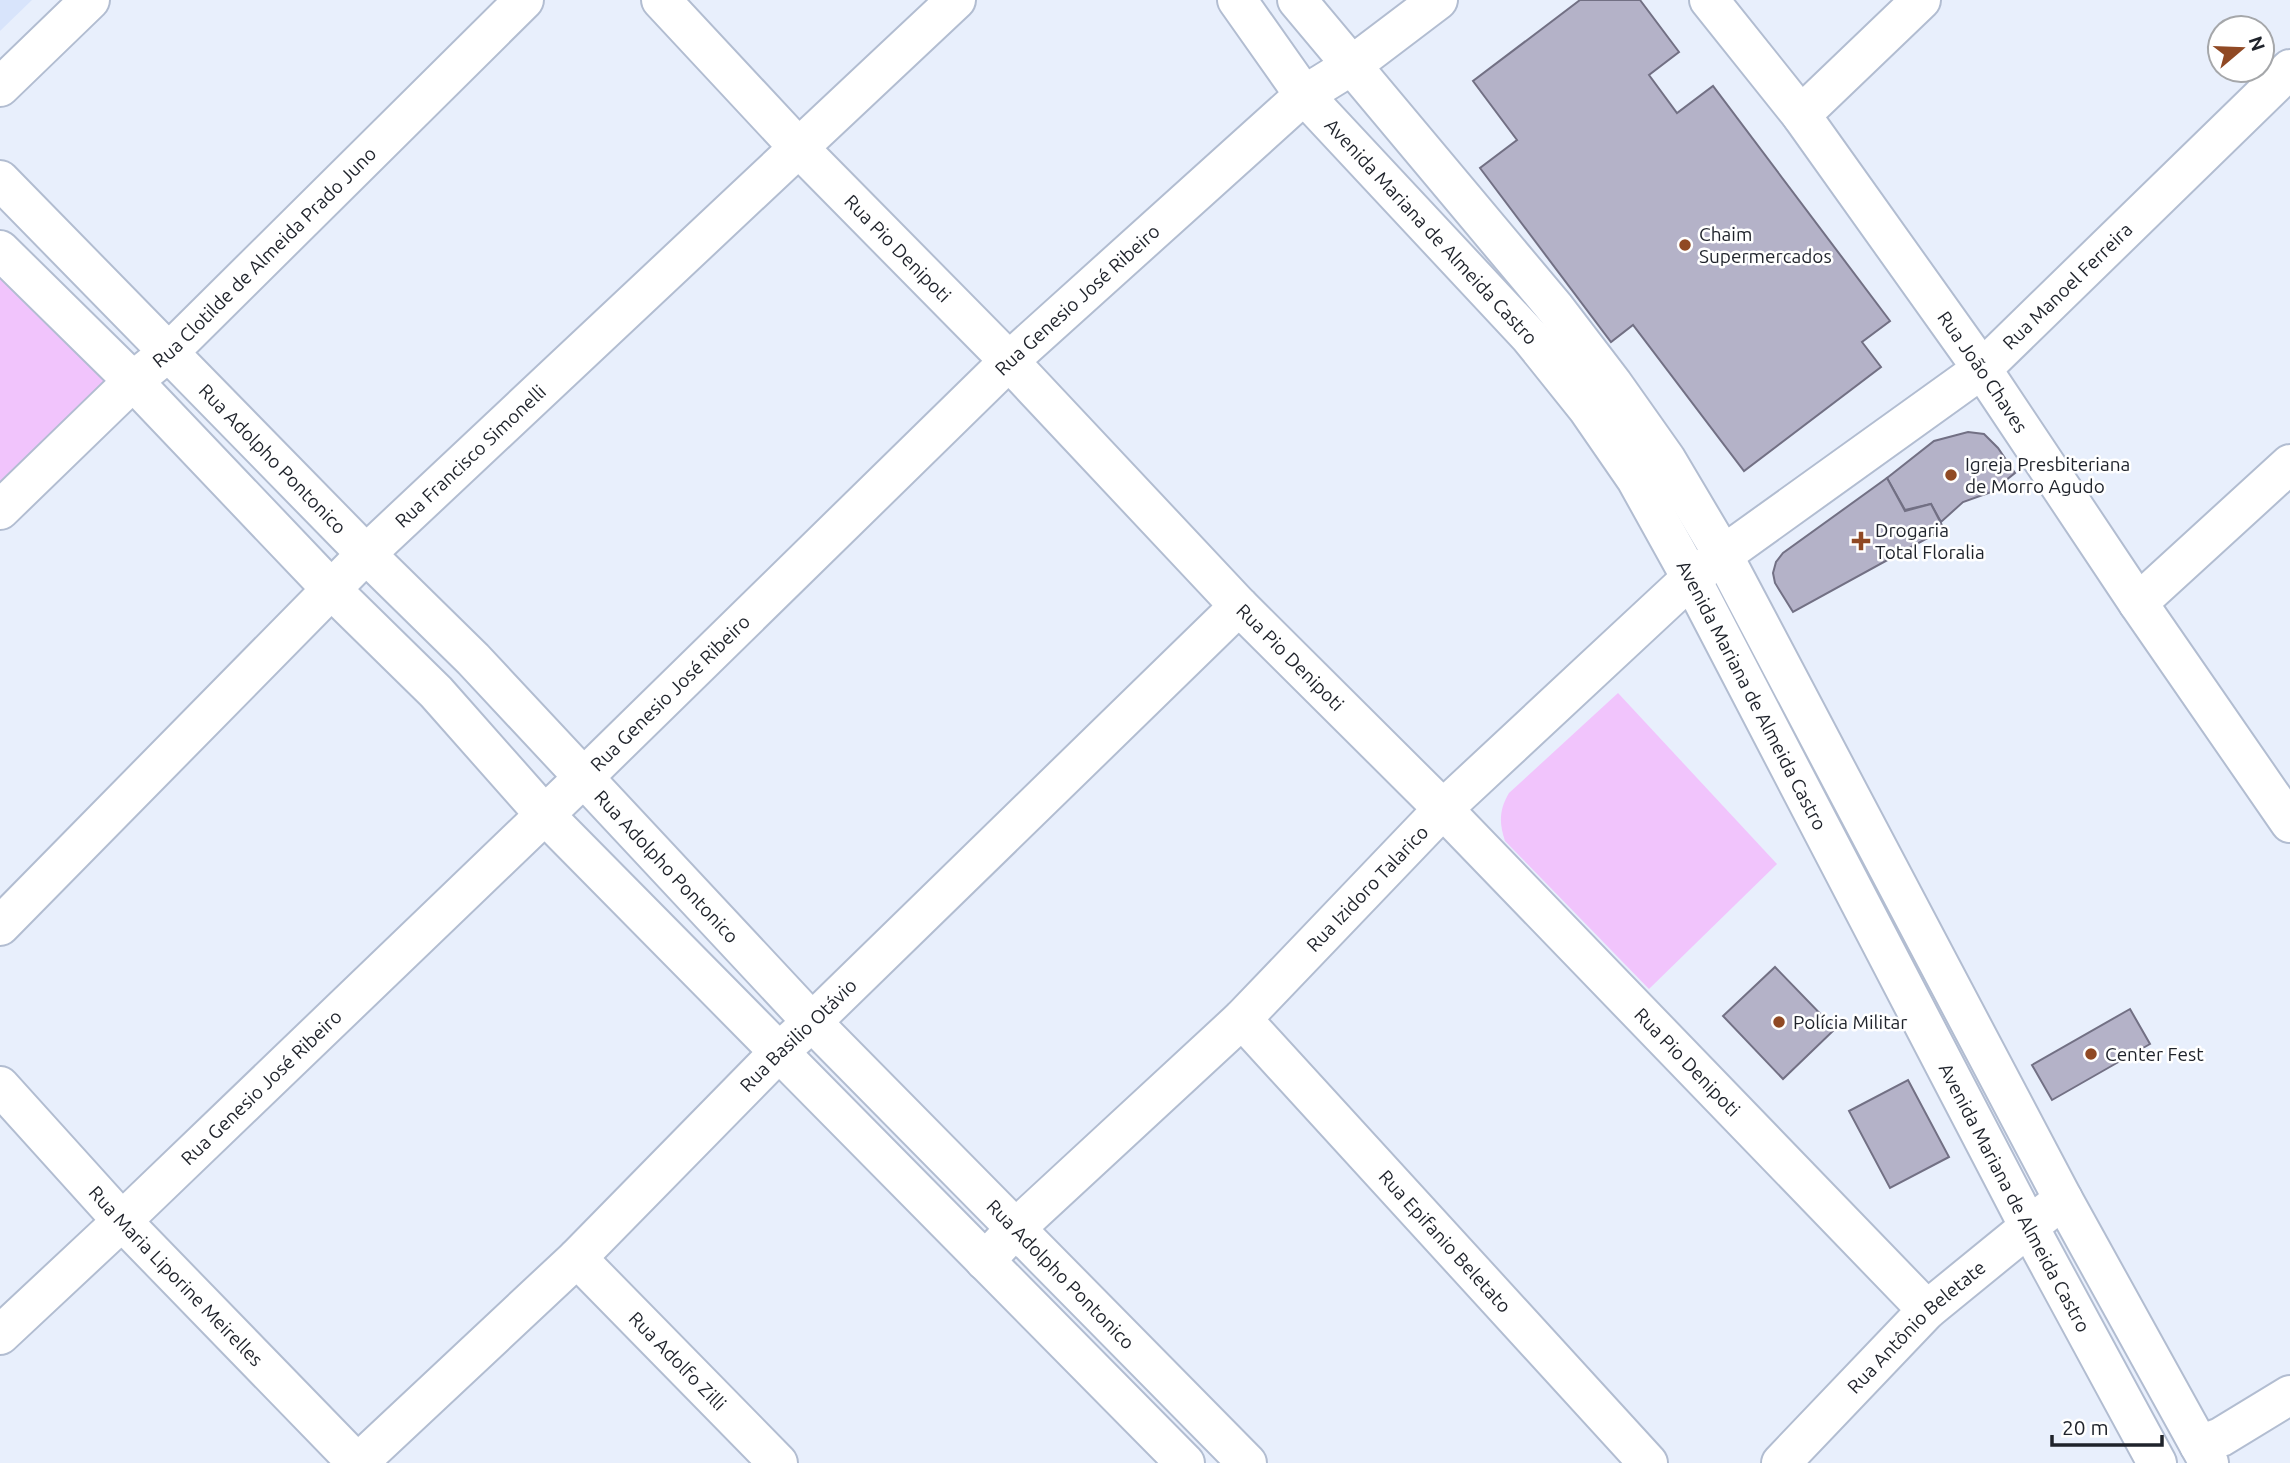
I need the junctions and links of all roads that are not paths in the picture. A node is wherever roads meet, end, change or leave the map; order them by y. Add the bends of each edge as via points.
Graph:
1 (90, 0) edge
2 (524, 0) edge
3 (661, 0) edge
4 (956, 0) edge
5 (1237, 0) edge
6 (1297, 0) edge
7 (1438, 0) edge
8 (1709, 0) edge
9 (1921, 0) edge
10 (1351, 66) junction
11 (2290, 69) edge
12 (0, 87) edge
13 (1304, 94) junction
14 (1801, 115) junction
15 (798, 147) junction
16 (0, 180) edge
17 (0, 250) edge
18 (170, 351) junction
19 (1009, 361) junction
20 (1982, 369) junction
21 (133, 381) junction
22 (2290, 464) edge
23 (0, 510) edge
24 (366, 554) junction
25 (1723, 555) junction
26 (1691, 578) junction
27 (332, 590) junction
28 (2138, 604) junction
29 (1239, 606) junction
30 (473, 659) junction
31 (436, 692) junction
32 (583, 778) junction
33 (1443, 809) junction
34 (544, 814) junction
35 (2290, 823) edge
36 (0, 926) edge
37 (1242, 1019) junction
38 (812, 1022) junction
39 (779, 1052) junction
40 (0, 1086) edge
41 (2063, 1199) junction
42 (122, 1220) junction
43 (2029, 1227) junction
44 (1016, 1228) junction
45 (577, 1258) junction
46 (985, 1261) junction
47 (1927, 1310) junction
48 (0, 1335) edge
49 (2290, 1395) edge
50 (2216, 1452) edge
51 (358, 1463) edge
52 (778, 1463) edge
53 (1185, 1463) edge
54 (1247, 1463) edge
55 (1648, 1463) edge
56 (1781, 1463) edge
57 (2157, 1463) edge

1 - 12 street
2 - 18 street, Rua Clotilde de Almeida Prado Juno
3 - 15 street, Rua Pio Denipoti
4 - 15 street, Rua Francisco Simonelli
5 - 13 street, Avenida Mariana de Almeida Castro
6 - 10 street, Avenida Mariana de Almeida Castro
7 - 10 street, Rua Genesio José Ribeiro
8 - 14 street, Rua João Chaves
9 - 14 street
10 - 13 street, Rua Genesio José Ribeiro
10 - 25 street, Avenida Mariana de Almeida Castro via 1555,308 1613,384 1666,459
11 - 20 street, Rua Manoel Ferreira
13 - 19 street, Rua Genesio José Ribeiro
13 - 26 street, Avenida Mariana de Almeida Castro via 1530,337 1587,408 1636,479
14 - 20 street, Rua João Chaves
15 - 19 street, Rua Pio Denipoti
15 - 24 street, Rua Francisco Simonelli
16 - 18 street, Rua Adolpho Pontonico
17 - 21 street
18 - 21 street, Rua Clotilde de Almeida Prado Juno
18 - 24 street, Rua Adolpho Pontonico
19 - 29 street, Rua Pio Denipoti
19 - 32 street, Rua Genesio José Ribeiro
20 - 25 street, Rua Manoel Ferreira
20 - 28 street, Rua João Chaves
21 - 23 street, Rua Clotilde de Almeida Prado Juno
21 - 27 street
22 - 28 street
24 - 27 street, Rua Francisco Simonelli
24 - 30 street, Rua Adolpho Pontonico
25 - 26 street, Rua Izidoro Talarico
25 - 41 street, Avenida Mariana de Almeida Castro
26 - 33 street, Rua Izidoro Talarico
26 - 43 street, Avenida Mariana de Almeida Castro
27 - 31 street
27 - 36 street, Rua Francisco Simonelli
28 - 35 street, Rua João Chaves
29 - 33 street, Rua Pio Denipoti
29 - 38 street, Rua Basilio Otávio
30 - 31 street
30 - 32 street, Rua Adolpho Pontonico
31 - 34 street
32 - 34 street, Rua Genesio José Ribeiro
32 - 38 street, Rua Adolpho Pontonico
33 - 37 street, Rua Izidoro Talarico
33 - 47 street, Rua Pio Denipoti
34 - 39 street
34 - 42 street, Rua Genesio José Ribeiro
37 - 44 street, Rua Izidoro Talarico
37 - 55 street, Rua Epifanio Beletato
38 - 39 street, Rua Basilio Otávio
38 - 44 street, Rua Adolpho Pontonico
39 - 45 street, Rua Basilio Otávio
39 - 46 street
40 - 42 street, Rua Maria Liporine Meirelles
41 - 43 street, Rua Antônio Beletate
41 - 50 street, Avenida Mariana de Almeida Castro
42 - 48 street, Rua Genesio José Ribeiro
42 - 51 street, Rua Maria Liporine Meirelles
43 - 47 street, Rua Antônio Beletate
43 - 57 street, Avenida Mariana de Almeida Castro
44 - 46 street, Rua Izidoro Talarico
44 - 54 street, Rua Adolpho Pontonico
45 - 51 street, Rua Basilio Otávio
45 - 52 street, Rua Adolfo Zilli
46 - 53 street
47 - 56 street, Rua Antônio Beletate
49 - 50 street

